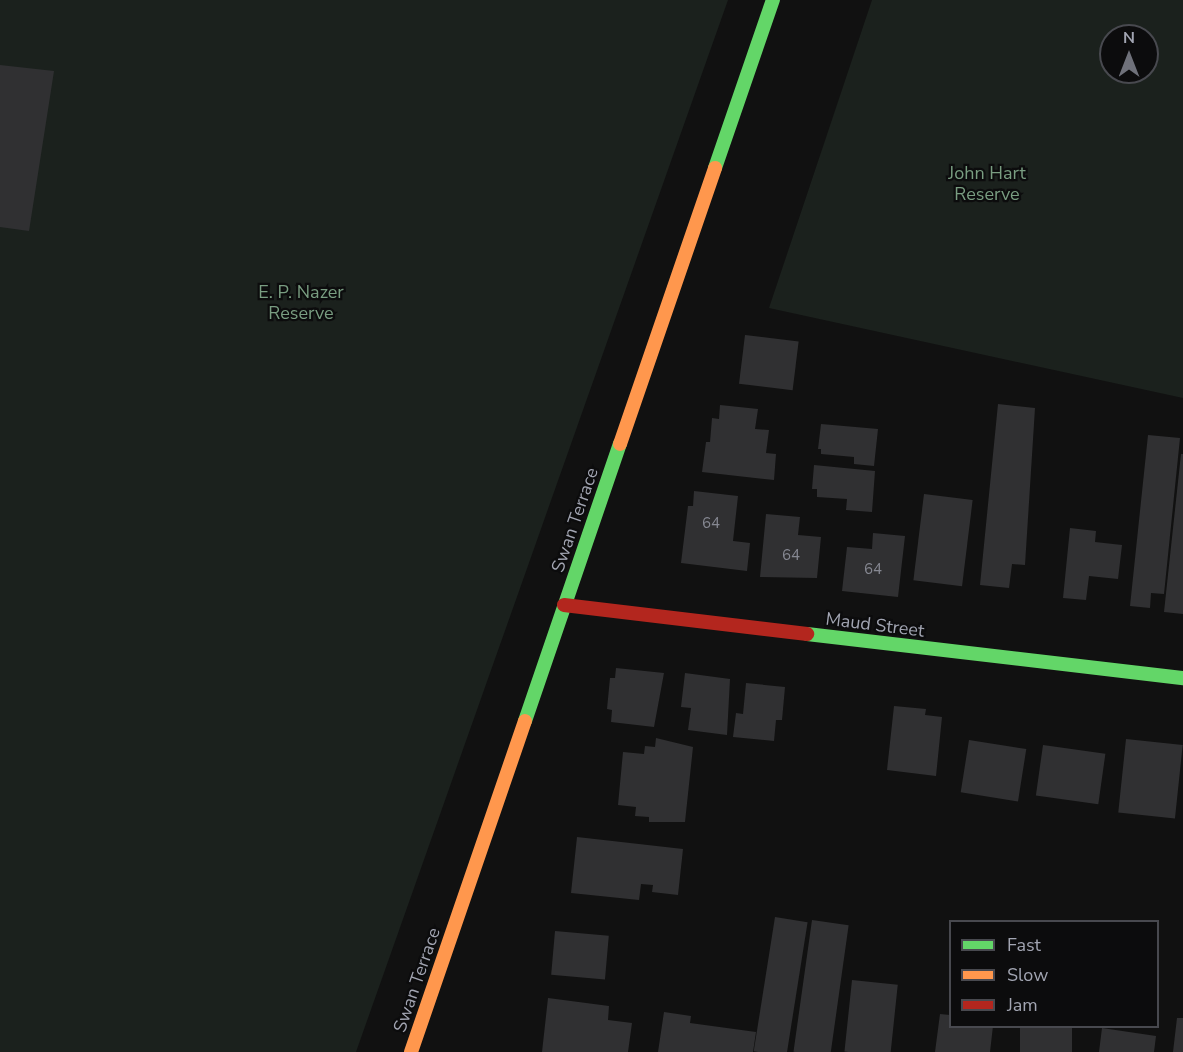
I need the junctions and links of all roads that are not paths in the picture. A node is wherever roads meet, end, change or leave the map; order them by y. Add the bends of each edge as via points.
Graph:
1 (772, 0) edge
2 (564, 605) junction
3 (1183, 678) edge
4 (411, 1052) edge

1 - 2 street, Swan Terrace
2 - 3 street, Maud Street
2 - 4 street, Swan Terrace

